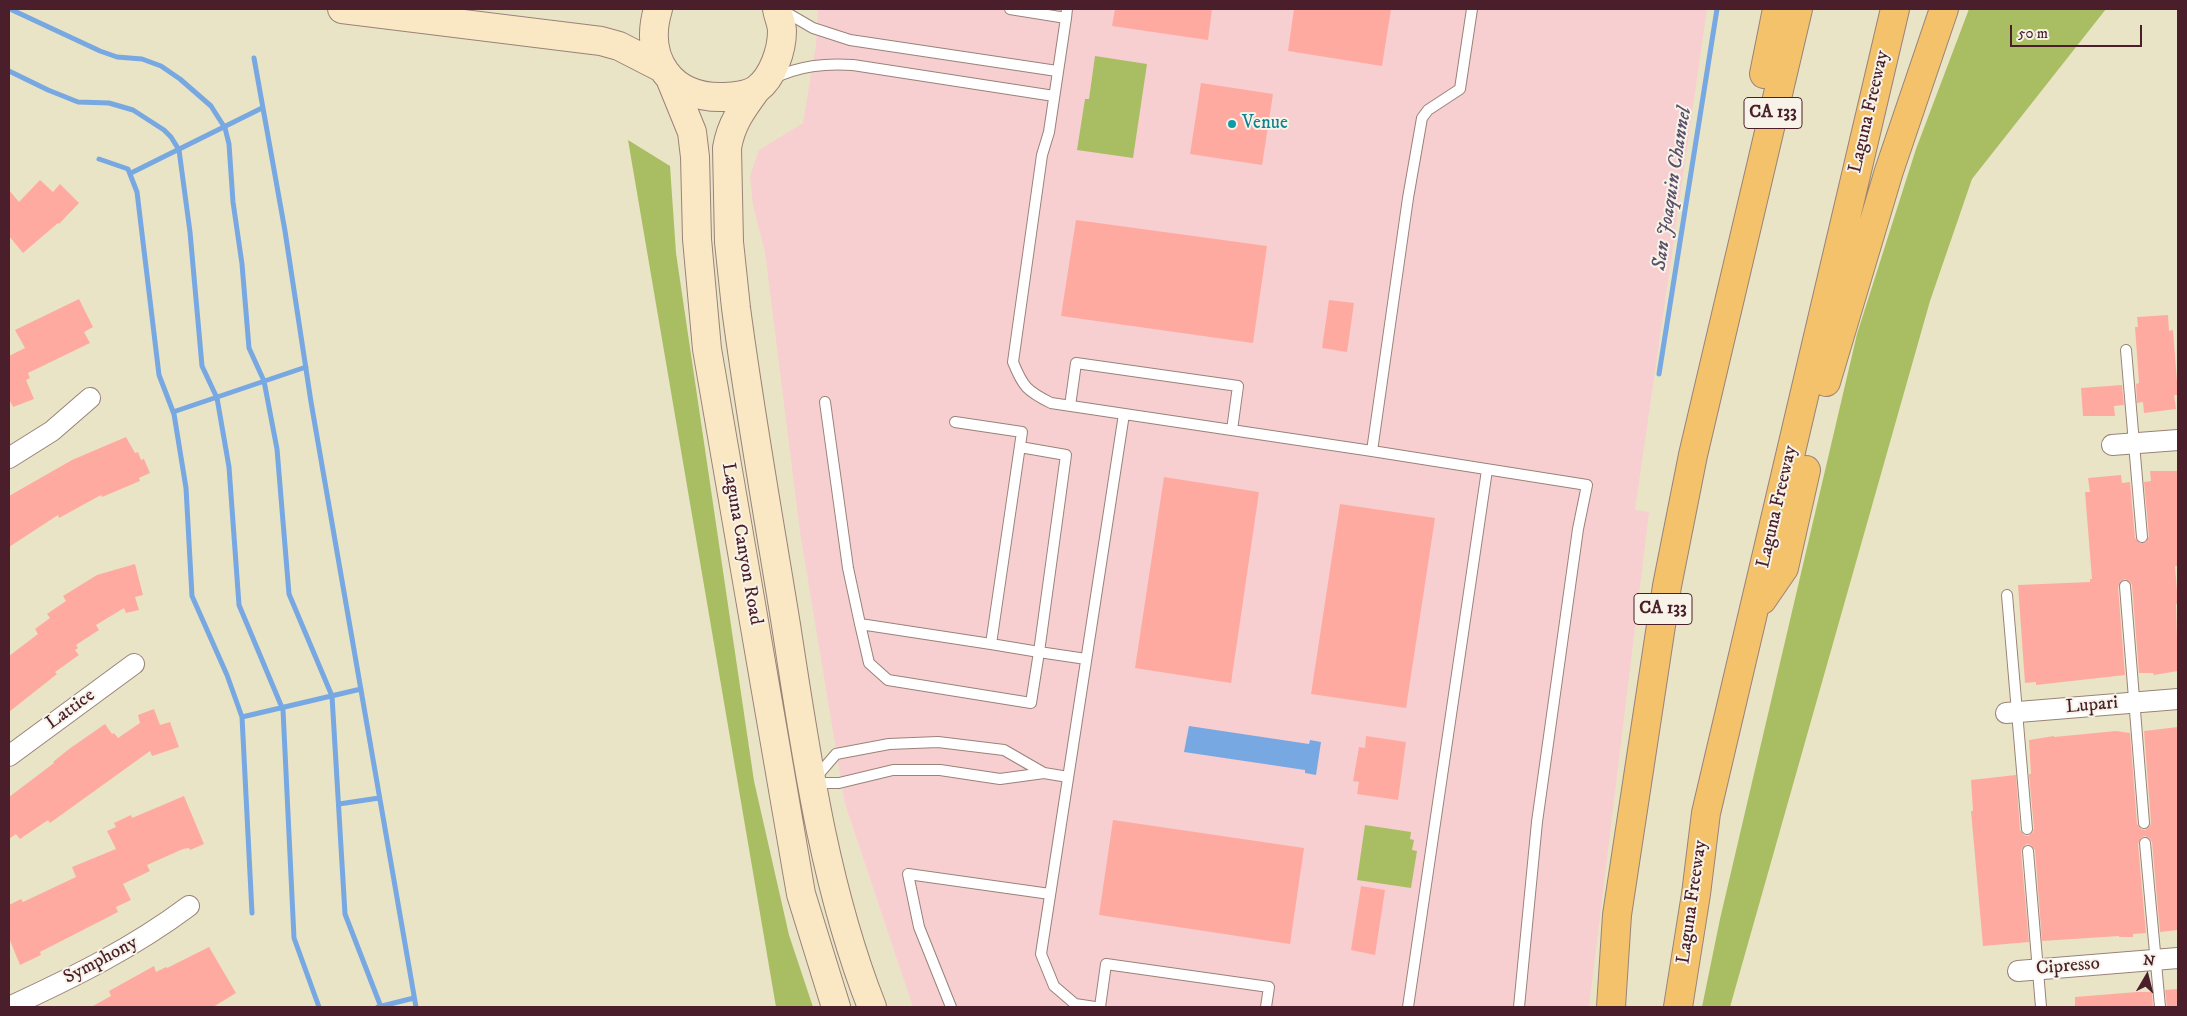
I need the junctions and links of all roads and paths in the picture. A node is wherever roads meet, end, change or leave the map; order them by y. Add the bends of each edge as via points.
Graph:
1 (342, 9) edge
2 (658, 9) edge
3 (778, 9) edge
4 (1010, 9) edge
5 (1472, 9) edge
6 (1776, 9) edge
7 (1798, 9) edge
8 (1894, 9) edge
9 (1944, 9) edge
10 (1066, 13) edge
11 (1057, 71) junction
12 (665, 72) junction
13 (761, 86) junction
14 (1054, 96) junction
15 (1749, 217) junction
16 (2126, 350) dead end
17 (90, 398) dead end
18 (825, 402) dead end
19 (1070, 406) junction
20 (1124, 414) junction
21 (954, 422) dead end
22 (1232, 430) junction
23 (2178, 440) edge
24 (2134, 443) junction
25 (2112, 445) dead end
26 (1020, 447) junction
27 (1372, 451) junction
28 (9, 458) edge
29 (1487, 470) junction
30 (2142, 536) dead end
31 (2125, 586) dead end
32 (2007, 595) dead end
33 (1753, 614) junction
34 (860, 624) junction
35 (991, 644) junction
36 (1039, 652) junction
37 (1086, 659) junction
38 (134, 664) dead end
39 (2178, 699) edge
40 (2135, 703) junction
41 (2011, 713) junction
42 (9, 756) edge
43 (1044, 773) junction
44 (1068, 777) junction
45 (811, 782) junction
46 (786, 801) junction
47 (2144, 823) dead end
48 (2027, 829) dead end
49 (2145, 843) dead end
50 (2028, 851) dead end
51 (1050, 894) junction
52 (189, 906) dead end
53 (2178, 958) edge
54 (2155, 960) junction
55 (2038, 969) junction
56 (2018, 971) dead end
57 (9, 1007) edge
58 (836, 1007) edge
59 (872, 1007) edge
60 (951, 1007) edge
61 (1095, 1007) edge
62 (1100, 1007) edge
63 (1266, 1007) edge
64 (1408, 1007) edge
65 (1519, 1007) edge
66 (1611, 1007) edge
67 (1678, 1007) edge
68 (2041, 1007) edge
69 (2160, 1007) edge

1 - 12 main road via 601,41 620,46
2 - 12 main road, Laguna Canyon Road via 653,26 654,42
3 - 11 lane via 814,28 850,40
3 - 13 main road, Laguna Canyon Road via 782,30 778,56
4 - 10 lane
5 - 27 lane via 1460,89 1428,110 1422,118
6 - 15 highway via 1757,115
7 - 15 highway, CA 133
8 - 33 highway, Laguna Freeway
9 - 33 highway via 1892,162 1831,361 1784,568
10 - 11 lane
11 - 14 lane
12 - 13 main road via 693,94 712,98 733,97
12 - 46 main road, Laguna Canyon Road via 687,118 693,139 697,240 707,349
13 - 14 lane via 790,70 829,64
13 - 45 main road, Laguna Canyon Road via 738,113 730,133 727,148 729,242 742,358
14 - 19 lane via 1042,155 1013,362 1030,392 1051,403
15 - 66 highway, CA 133 via 1693,456 1667,586 1617,916
16 - 24 lane
17 - 28 street via 52,431
18 - 34 lane via 848,568
19 - 20 lane
19 - 22 lane via 1076,363 1238,386
20 - 22 lane
20 - 37 lane
21 - 26 lane via 1022,432
22 - 27 lane
23 - 24 street
24 - 25 street
24 - 30 lane
26 - 35 lane
26 - 36 lane via 1066,455
27 - 29 lane
29 - 64 lane
29 - 65 lane via 1587,485 1537,822
31 - 40 lane
32 - 41 lane
33 - 67 highway, Laguna Freeway via 1706,813
34 - 35 lane
34 - 36 lane via 870,663 888,680 1031,703
35 - 36 lane
36 - 37 lane
37 - 44 lane
38 - 42 street, Lattice
39 - 40 street, Lupari
40 - 41 street, Lupari
40 - 47 lane
41 - 48 lane
43 - 44 lane
43 - 45 lane via 1000,779 940,770 893,770 839,783
43 - 45 lane via 1004,750 938,742 889,744 836,754
44 - 51 lane
45 - 46 main road
45 - 59 main road, Laguna Canyon Road via 834,886
46 - 58 main road, Laguna Canyon Road via 801,894
49 - 54 lane
50 - 55 lane
51 - 60 lane via 908,874 919,927
51 - 61 lane via 1041,954 1054,986 1075,1004
52 - 57 street, Symphony via 138,942
53 - 54 street, Cipresso
54 - 55 street, Cipresso
54 - 69 lane
55 - 56 street, Cipresso
55 - 68 lane
62 - 63 lane via 1106,964 1269,987

